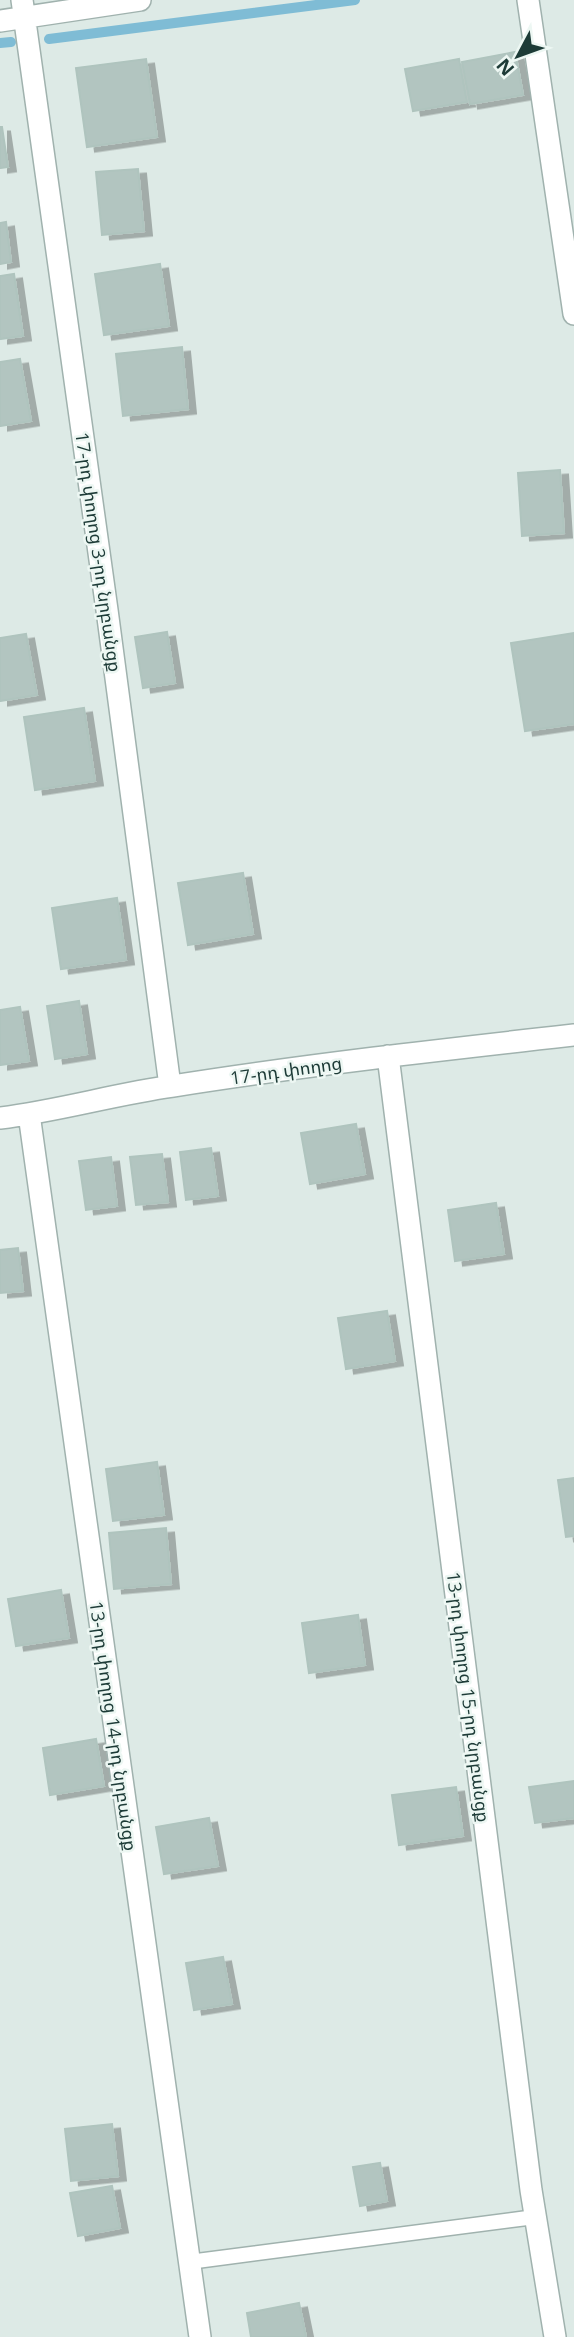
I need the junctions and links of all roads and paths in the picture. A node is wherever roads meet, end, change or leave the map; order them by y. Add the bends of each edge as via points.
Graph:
1 (141, 0) edge
2 (528, 0) edge
3 (23, 9) edge
4 (0, 21) edge
5 (574, 314) edge
6 (574, 1035) edge
7 (388, 1056) junction
8 (170, 1086) junction
9 (29, 1114) junction
10 (0, 1118) edge
11 (535, 2217) junction
12 (190, 2262) junction
13 (200, 2337) edge
14 (555, 2337) edge

1 - 3 street
2 - 5 street
3 - 4 street
3 - 8 street, 17-րդ փողոց 3-րդ նրբանցք
6 - 7 street, 17-րդ փողոց
7 - 8 street, 17-րդ փողոց
7 - 11 street, 13-րդ փողոց 15-րդ նրբանցք
8 - 9 street, 17-րդ փողոց
9 - 10 street, 17-րդ փողոց
9 - 12 street, 13-րդ փողոց 14-րդ նրբանցք
11 - 12 lane
11 - 14 street, 13-րդ փողոց 15-րդ նրբանցք
12 - 13 street, 13-րդ փողոց 14-րդ նրբանցք

